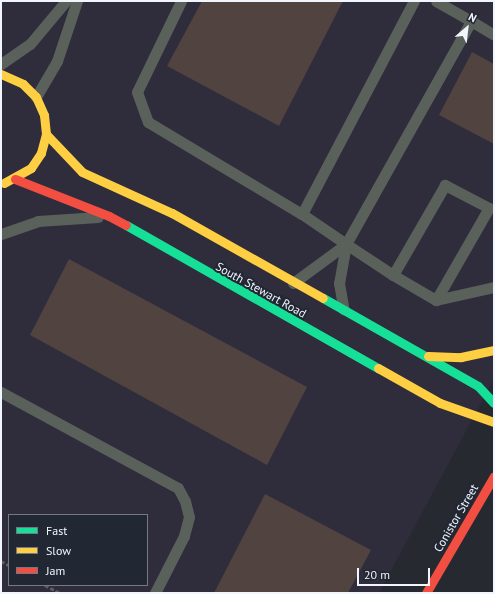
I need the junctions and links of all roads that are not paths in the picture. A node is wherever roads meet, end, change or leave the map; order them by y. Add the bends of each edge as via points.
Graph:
1 (66, 1) edge
2 (77, 1) edge
3 (181, 1) edge
4 (414, 1) edge
5 (436, 1) edge
6 (471, 21) junction
7 (494, 35) edge
8 (1, 64) edge
9 (1, 74) edge
10 (36, 97) junction
11 (46, 134) junction
12 (15, 179) junction
13 (1, 184) edge
14 (302, 214) junction
15 (109, 216) junction
16 (1, 234) edge
17 (346, 244) junction
18 (393, 276) junction
19 (293, 283) junction
20 (494, 287) edge
21 (436, 300) junction
22 (344, 310) junction
23 (494, 350) edge
24 (424, 356) junction
25 (1, 392) edge
26 (494, 403) edge
27 (494, 422) edge
28 (494, 476) edge
29 (155, 593) edge
30 (426, 593) edge

1 - 8 lane via 30,44
2 - 10 lane via 57,61
3 - 14 lane via 137,92 148,122
4 - 14 lane
5 - 6 lane
6 - 7 lane
6 - 17 lane
9 - 10 street via 23,84
10 - 11 street via 44,115
11 - 12 street via 41,153 30,168
11 - 19 street, South Stewart Road via 82,172 172,213
12 - 13 street
12 - 15 street, South Stewart Road
14 - 17 lane
15 - 16 lane via 38,221
15 - 27 street, South Stewart Road via 440,403
17 - 18 lane
17 - 19 lane
17 - 22 lane via 339,283
18 - 21 lane
18 - 21 lane via 445,185 489,208
19 - 22 street, South Stewart Road
20 - 21 lane
22 - 24 street, South Stewart Road
23 - 24 street via 461,357
24 - 26 street, South Stewart Road via 478,386
25 - 29 lane via 178,488 185,500 189,517 184,536
28 - 30 street, Conistor Street

